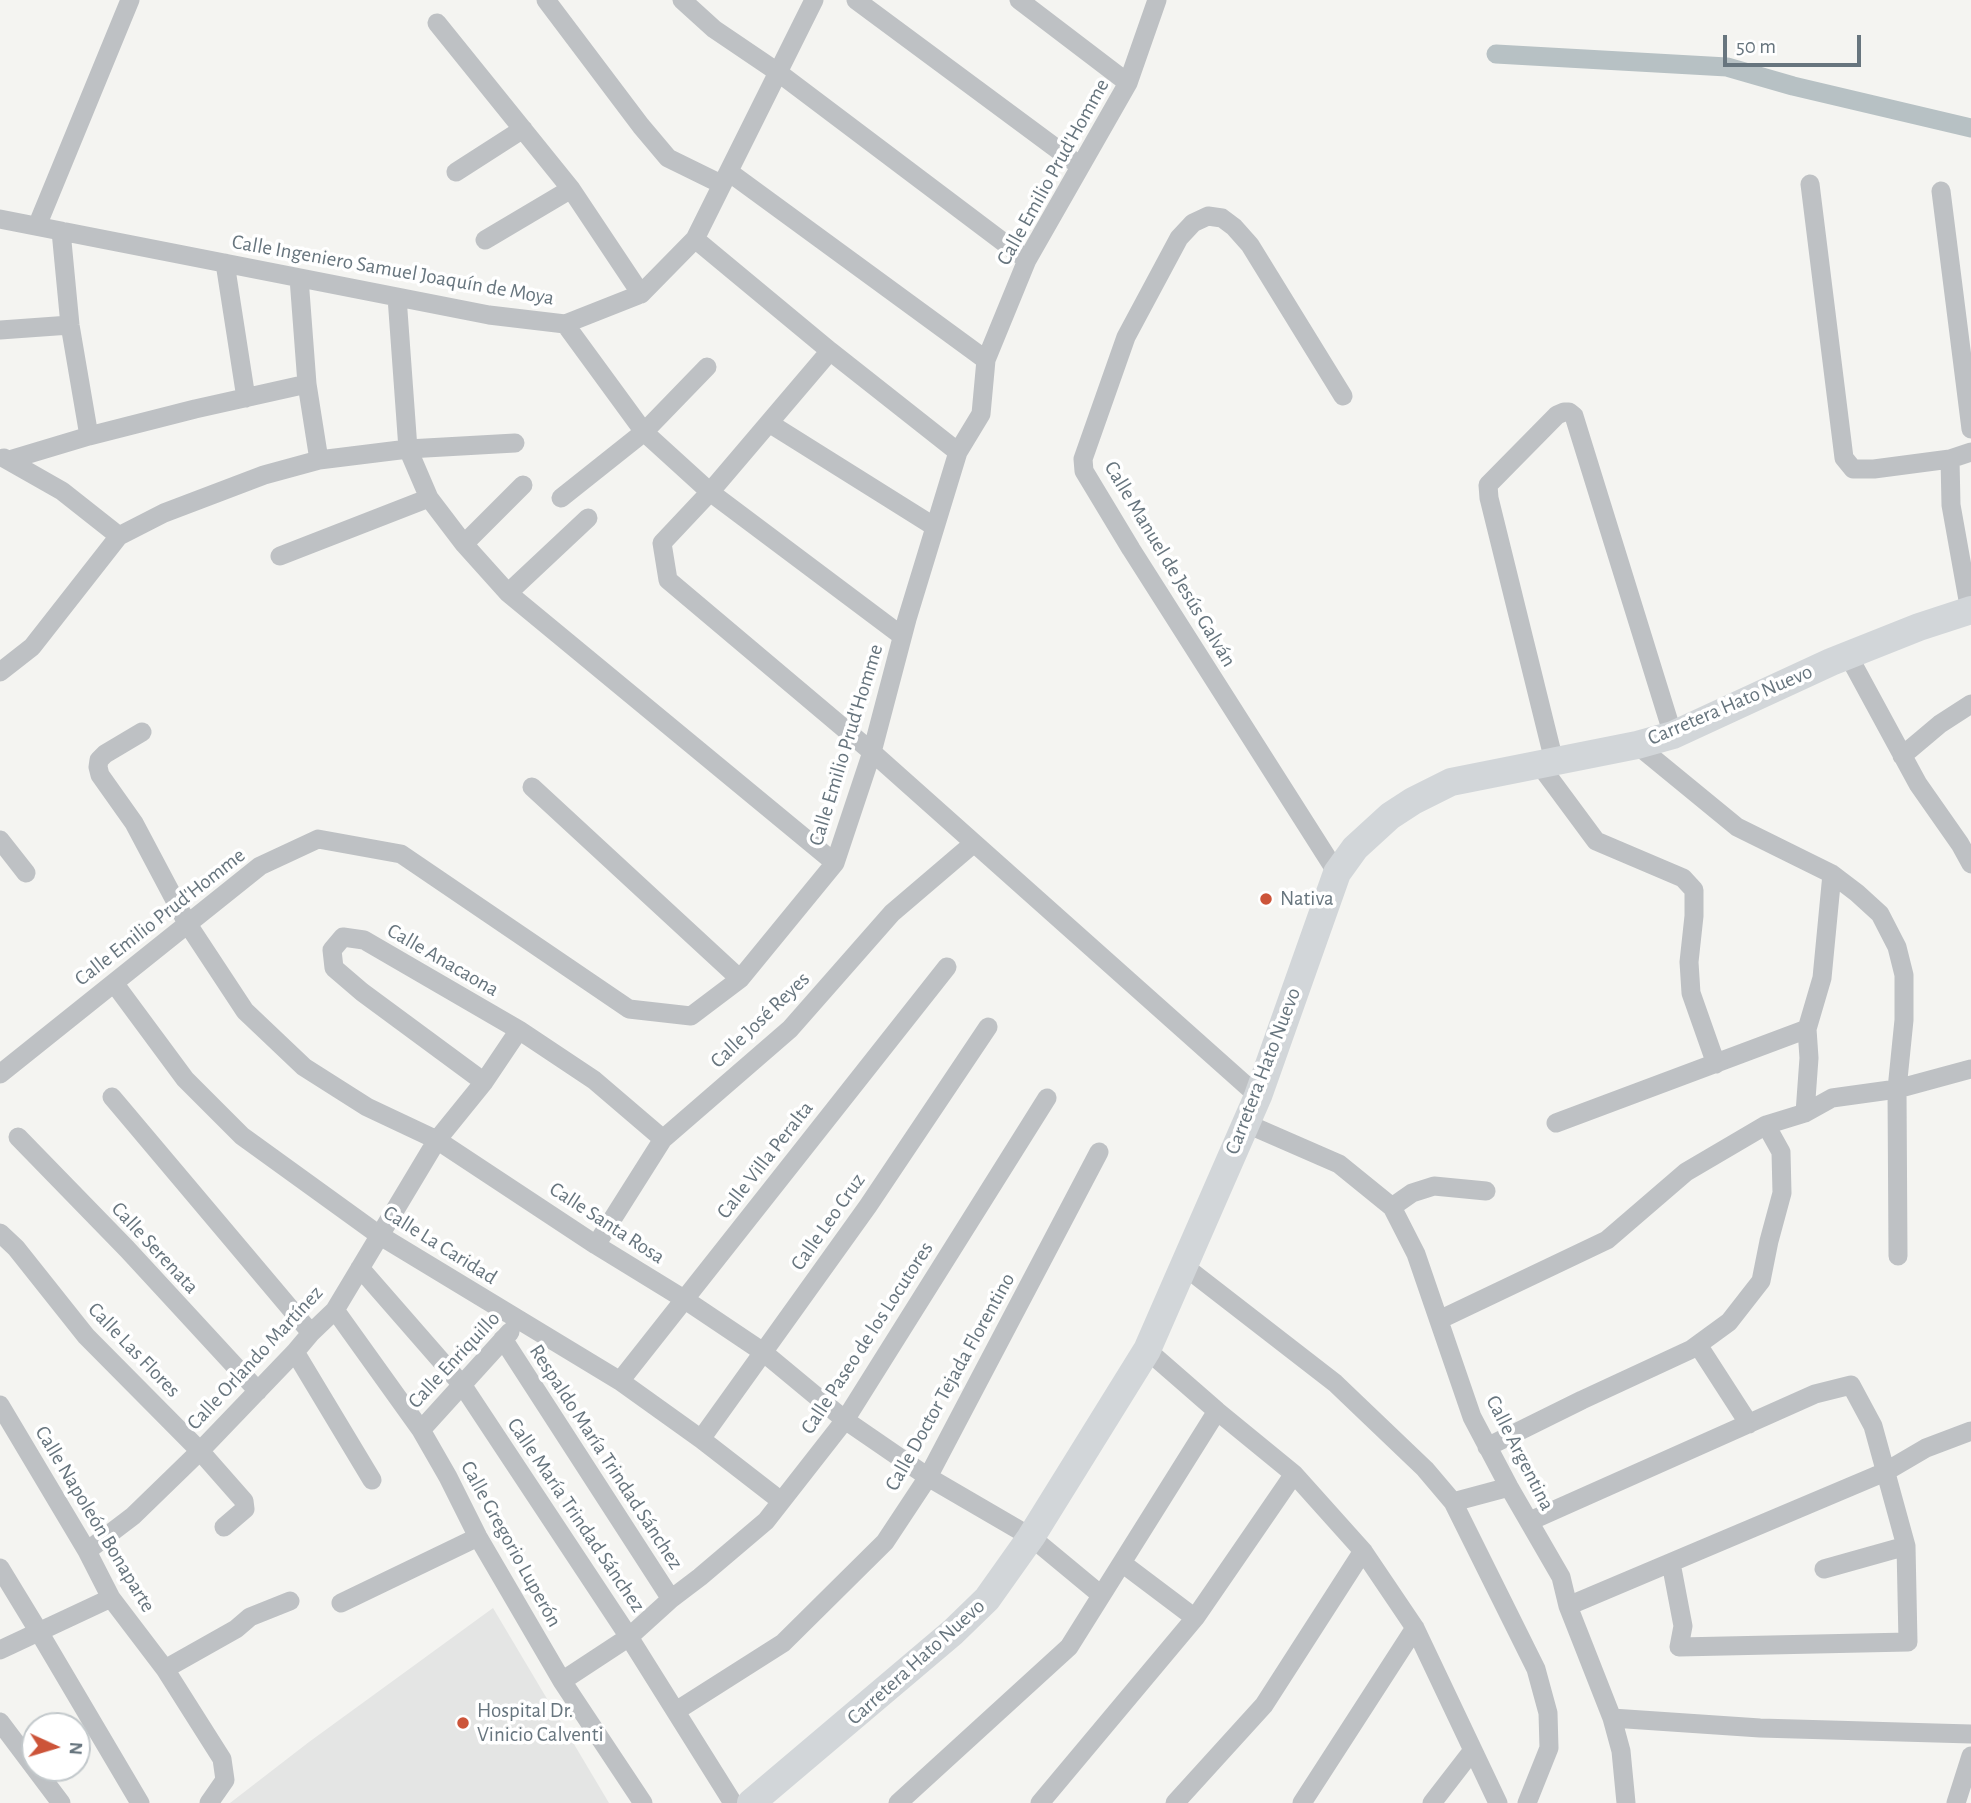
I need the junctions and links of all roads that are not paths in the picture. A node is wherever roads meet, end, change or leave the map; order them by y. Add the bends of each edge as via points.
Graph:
1 (130, 0) edge
2 (546, 0) edge
3 (682, 0) edge
4 (814, 0) edge
5 (856, 0) edge
6 (1020, 0) edge
7 (1157, 0) edge
8 (437, 23) dead end
9 (779, 73) junction
10 (1128, 83) junction
11 (523, 129) junction
12 (1080, 166) junction
13 (456, 172) dead end
14 (725, 178) junction
15 (1810, 184) dead end
16 (571, 189) junction
17 (1941, 191) dead end
18 (0, 219) edge
19 (37, 226) junction
20 (61, 231) junction
21 (695, 239) junction
22 (485, 240) dead end
23 (1027, 260) junction
24 (225, 263) junction
25 (299, 278) junction
26 (641, 294) junction
27 (397, 297) junction
28 (565, 324) junction
29 (69, 325) junction
30 (0, 330) edge
31 (830, 351) junction
32 (986, 360) junction
33 (706, 367) dead end
34 (307, 384) junction
35 (1343, 396) dead end
36 (246, 398) junction
37 (769, 423) junction
38 (1971, 429) edge
39 (644, 432) junction
40 (89, 436) junction
41 (516, 443) dead end
42 (408, 449) junction
43 (958, 452) junction
44 (1971, 452) edge
45 (4, 458) edge
46 (1950, 459) junction
47 (319, 460) junction
48 (523, 485) dead end
49 (710, 492) junction
50 (429, 498) junction
51 (561, 498) dead end
52 (588, 518) dead end
53 (935, 527) junction
54 (119, 537) junction
55 (464, 544) junction
56 (280, 556) dead end
57 (508, 593) junction
58 (1970, 610) edge
59 (902, 636) junction
60 (1848, 655) junction
61 (0, 672) edge
62 (1971, 704) edge
63 (142, 732) dead end
64 (1673, 735) junction
65 (1637, 745) junction
66 (872, 752) junction
67 (1902, 756) junction
68 (1546, 762) junction
69 (531, 787) dead end
70 (0, 840) edge
71 (974, 843) junction
72 (835, 863) junction
73 (1971, 864) edge
74 (26, 873) dead end
75 (1337, 873) junction
76 (1832, 874) junction
77 (187, 923) junction
78 (947, 967) dead end
79 (740, 979) junction
80 (114, 983) junction
81 (988, 1027) dead end
82 (1807, 1029) junction
83 (519, 1030) junction
84 (1716, 1064) junction
85 (1971, 1069) edge
86 (0, 1074) edge
87 (484, 1082) junction
88 (1897, 1089) junction
89 (1258, 1096) junction
90 (112, 1097) dead end
91 (1047, 1098) dead end
92 (1805, 1113) junction
93 (1245, 1123) junction
94 (1556, 1123) dead end
95 (1766, 1125) junction
96 (18, 1137) dead end
97 (663, 1139) junction
98 (437, 1140) junction
99 (1098, 1152) dead end
100 (1486, 1191) dead end
101 (1392, 1208) junction
102 (0, 1233) edge
103 (379, 1235) junction
104 (596, 1245) junction
105 (1898, 1256) dead end
106 (1184, 1266) junction
107 (360, 1268) junction
108 (684, 1299) junction
109 (335, 1310) junction
110 (1439, 1320) junction
111 (521, 1321) junction
112 (311, 1333) junction
113 (503, 1339) junction
114 (1698, 1345) junction
115 (1147, 1350) junction
116 (295, 1352) junction
117 (763, 1352) junction
118 (620, 1381) junction
119 (463, 1386) junction
120 (258, 1391) junction
121 (0, 1405) edge
122 (1217, 1412) junction
123 (845, 1420) junction
124 (1749, 1424) junction
125 (421, 1430) junction
126 (1971, 1432) edge
127 (701, 1439) junction
128 (1487, 1447) junction
129 (200, 1451) junction
130 (1885, 1472) junction
131 (1294, 1474) junction
132 (928, 1477) junction
133 (372, 1480) dead end
134 (1509, 1487) junction
135 (781, 1501) junction
136 (1453, 1502) junction
137 (1530, 1521) junction
138 (225, 1527) dead end
139 (1031, 1537) junction
140 (478, 1538) junction
141 (1906, 1546) junction
142 (87, 1551) junction
143 (1363, 1551) junction
144 (1122, 1563) junction
145 (1671, 1563) junction
146 (0, 1568) edge
147 (1824, 1569) dead end
148 (1101, 1595) junction
149 (111, 1598) junction
150 (671, 1599) junction
151 (290, 1601) dead end
152 (341, 1603) dead end
153 (1569, 1605) junction
154 (1195, 1618) junction
155 (1415, 1628) junction
156 (39, 1632) junction
157 (629, 1636) junction
158 (0, 1650) edge
159 (165, 1669) junction
160 (562, 1681) junction
161 (676, 1712) junction
162 (1612, 1718) junction
163 (0, 1722) edge
164 (1971, 1734) edge
165 (1473, 1750) junction
166 (1971, 1756) edge
167 (61, 1803) edge
168 (140, 1803) edge
169 (209, 1803) edge
170 (643, 1803) edge
171 (733, 1803) edge
172 (751, 1803) edge
173 (898, 1803) edge
174 (1040, 1803) edge
175 (1175, 1803) edge
176 (1302, 1803) edge
177 (1432, 1803) edge
178 (1498, 1803) edge
179 (1527, 1803) edge
180 (1626, 1803) edge
181 (1956, 1803) edge

1 - 19 street
2 - 14 street via 668,158
3 - 9 street via 714,29
4 - 9 street, Calle Ingeniero Samuel Joaquín de Moya
5 - 12 street
6 - 10 street
7 - 10 street, Calle Emilio Prud'Homme
8 - 11 street
9 - 14 street, Calle Ingeniero Samuel Joaquín de Moya
9 - 23 street
10 - 12 street, Calle Emilio Prud'Homme
11 - 13 street
11 - 16 street
12 - 23 street, Calle Emilio Prud'Homme
14 - 21 street, Calle Ingeniero Samuel Joaquín de Moya
14 - 32 street
15 - 46 street via 1844,458 1853,468 1874,469
16 - 22 street
16 - 26 street
17 - 38 street
18 - 19 street, Calle Ingeniero Samuel Joaquín de Moya
19 - 20 street, Calle Ingeniero Samuel Joaquín de Moya
20 - 24 street, Calle Ingeniero Samuel Joaquín de Moya
20 - 29 street
21 - 26 street, Calle Ingeniero Samuel Joaquín de Moya
21 - 31 street
23 - 32 street, Calle Emilio Prud'Homme
24 - 25 street, Calle Ingeniero Samuel Joaquín de Moya
24 - 36 street
25 - 27 street, Calle Ingeniero Samuel Joaquín de Moya
25 - 34 street
26 - 28 street, Calle Ingeniero Samuel Joaquín de Moya
27 - 28 street, Calle Ingeniero Samuel Joaquín de Moya
27 - 42 street
28 - 39 street
29 - 30 street
29 - 40 street
31 - 37 street
31 - 43 street
32 - 43 street, Calle Emilio Prud'Homme via 981,414
33 - 39 street
34 - 36 street
34 - 47 street
35 - 75 street, Calle Manuel de Jesús Galván via 1250,244 1222,218 1208,216 1179,238 1126,337 1083,459 1084,471 1131,549
36 - 40 street
37 - 49 street
37 - 53 street
39 - 49 street
39 - 51 street
40 - 45 street
41 - 42 street
42 - 47 street
42 - 50 street
43 - 53 street, Calle Emilio Prud'Homme
44 - 46 street
45 - 54 street via 62,491
46 - 58 street via 1951,505
47 - 54 street via 264,475 164,513
48 - 55 street
49 - 59 street
49 - 66 street via 662,543 668,580
50 - 55 street
50 - 56 street
52 - 57 street
53 - 59 street, Calle Emilio Prud'Homme
54 - 61 street via 32,647
55 - 57 street
57 - 72 street
58 - 60 main road, Carretera Hato Nuevo
59 - 66 street, Calle Emilio Prud'Homme
60 - 64 main road, Carretera Hato Nuevo
60 - 67 street
62 - 67 street
63 - 77 street, Calle Santa Rosa via 106,754 98,767 134,823
64 - 65 main road, Carretera Hato Nuevo
64 - 68 street via 1574,416 1564,412 1488,485
65 - 68 main road, Carretera Hato Nuevo
65 - 76 street via 1737,827
66 - 71 street
66 - 72 street, Calle Emilio Prud'Homme
67 - 73 street
68 - 75 main road, Carretera Hato Nuevo via 1451,782 1413,801 1355,848
68 - 84 street via 1596,841 1683,878 1694,890 1691,993
69 - 79 street
70 - 74 street
71 - 89 street
71 - 97 street, Calle José Reyes via 892,913 790,1029
72 - 79 street, Calle Emilio Prud'Homme
75 - 89 main road, Carretera Hato Nuevo
76 - 82 street via 1822,978
76 - 88 street via 1880,914 1897,947 1904,975
77 - 79 street, Calle Emilio Prud'Homme via 260,866 318,839 401,854 629,1009 691,1016
77 - 80 street, Calle Emilio Prud'Homme
77 - 98 street, Calle Santa Rosa via 245,1011 304,1067 366,1107
78 - 108 street, Calle Villa Peralta
80 - 86 street, Calle Emilio Prud'Homme
80 - 103 street, Calle La Caridad via 185,1079 242,1136
81 - 117 street, Calle Leo Cruz
82 - 84 street
82 - 92 street
83 - 87 street, Calle Orlando Martínez
83 - 87 street, Calle Anacaona via 364,940 343,937 332,950 334,968
83 - 97 street, Calle Anacaona via 594,1080
84 - 94 street
85 - 88 street
87 - 98 street, Calle Orlando Martínez
88 - 92 street via 1832,1098
88 - 105 street
89 - 93 main road, Carretera Hato Nuevo
90 - 112 street
91 - 123 street, Calle Paseo de los Locutores
92 - 95 street
93 - 101 street, Calle Argentina via 1339,1164
93 - 106 main road, Carretera Hato Nuevo
95 - 110 street via 1686,1172 1607,1240
95 - 114 street via 1781,1152 1782,1193 1760,1281 1729,1322
96 - 120 street, Calle Serenata
97 - 104 street, Calle José Reyes
98 - 103 street, Calle Orlando Martínez
98 - 104 street, Calle Santa Rosa
99 - 132 street, Calle Doctor Tejada Florentino
100 - 101 street via 1434,1186 1412,1193
101 - 110 street, Calle Argentina via 1416,1254
102 - 129 street, Calle Las Flores via 86,1336
103 - 107 street, Calle Orlando Martínez
103 - 111 street, Calle La Caridad
104 - 108 street, Calle Santa Rosa
106 - 115 main road, Carretera Hato Nuevo
106 - 136 street via 1335,1383
107 - 109 street, Calle Orlando Martínez
107 - 119 street, Calle María Trindad Sánchez
108 - 117 street, Calle Santa Rosa
108 - 118 street, Calle Villa Peralta
109 - 112 street, Calle Orlando Martínez
109 - 125 street, Calle Gregorio Luperón
110 - 128 street, Calle Argentina
111 - 113 street, Calle Enriquillo
111 - 118 street, Calle La Caridad
112 - 116 street, Calle Orlando Martínez
113 - 119 street, Calle Enriquillo
113 - 150 street, Respaldo María Trindad Sánchez
114 - 124 street
114 - 128 street
115 - 122 street
115 - 139 main road, Carretera Hato Nuevo
116 - 120 street, Calle Orlando Martínez
116 - 133 street
117 - 123 street, Calle Santa Rosa
117 - 127 street, Calle Leo Cruz
118 - 127 street, Calle La Caridad
119 - 125 street, Calle Enriquillo
119 - 157 street, Calle María Trindad Sánchez
120 - 129 street, Calle Orlando Martínez
121 - 142 street, Calle Napoleón Bonaparte
122 - 131 street
122 - 144 street
123 - 132 street, Calle Santa Rosa
123 - 135 street, Calle Paseo de los Locutores
124 - 130 street via 1815,1394 1851,1385 1873,1426
124 - 137 street
125 - 140 street, Calle Gregorio Luperón
126 - 130 street via 1926,1448
127 - 135 street, Calle La Caridad
128 - 134 street, Calle Argentina
129 - 138 street, Calle Las Flores via 244,1501 244,1508
129 - 142 street, Calle Orlando Martínez via 133,1516
130 - 141 street
130 - 145 street
131 - 143 street
131 - 154 street
132 - 139 street, Calle Santa Rosa
132 - 161 street, Calle Doctor Tejada Florentino via 885,1542 783,1643
134 - 136 street
134 - 137 street, Calle Argentina
135 - 150 street, Calle Paseo de los Locutores via 766,1521
136 - 179 street via 1536,1669 1548,1713 1549,1748
137 - 153 street, Calle Argentina via 1561,1577
139 - 148 street, Calle Santa Rosa
139 - 172 main road, Carretera Hato Nuevo via 987,1599 953,1632
140 - 152 street
140 - 160 street, Calle Gregorio Luperón
141 - 145 street via 1908,1642 1679,1647 1683,1626
141 - 147 street
142 - 149 street, Calle Napoleón Bonaparte
143 - 155 street
143 - 175 street via 1264,1705
144 - 148 street
144 - 154 street
145 - 153 street
146 - 156 street
148 - 173 street via 1069,1647
149 - 156 street
149 - 159 street, Calle Napoleón Bonaparte
150 - 157 street, Calle Paseo de los Locutores
151 - 159 street via 250,1617
153 - 162 street, Calle Argentina
154 - 174 street
155 - 165 street
155 - 176 street
156 - 158 street
156 - 168 street
157 - 160 street, Calle Paseo de los Locutores
157 - 161 street, Calle María Trindad Sánchez
159 - 169 street, Calle Napoleón Bonaparte via 222,1759 225,1780
160 - 170 street, Calle Gregorio Luperón
161 - 171 street, Calle María Trindad Sánchez
162 - 164 street
162 - 180 street, Calle Argentina via 1621,1751
163 - 167 street
165 - 177 street
165 - 178 street
166 - 181 street

